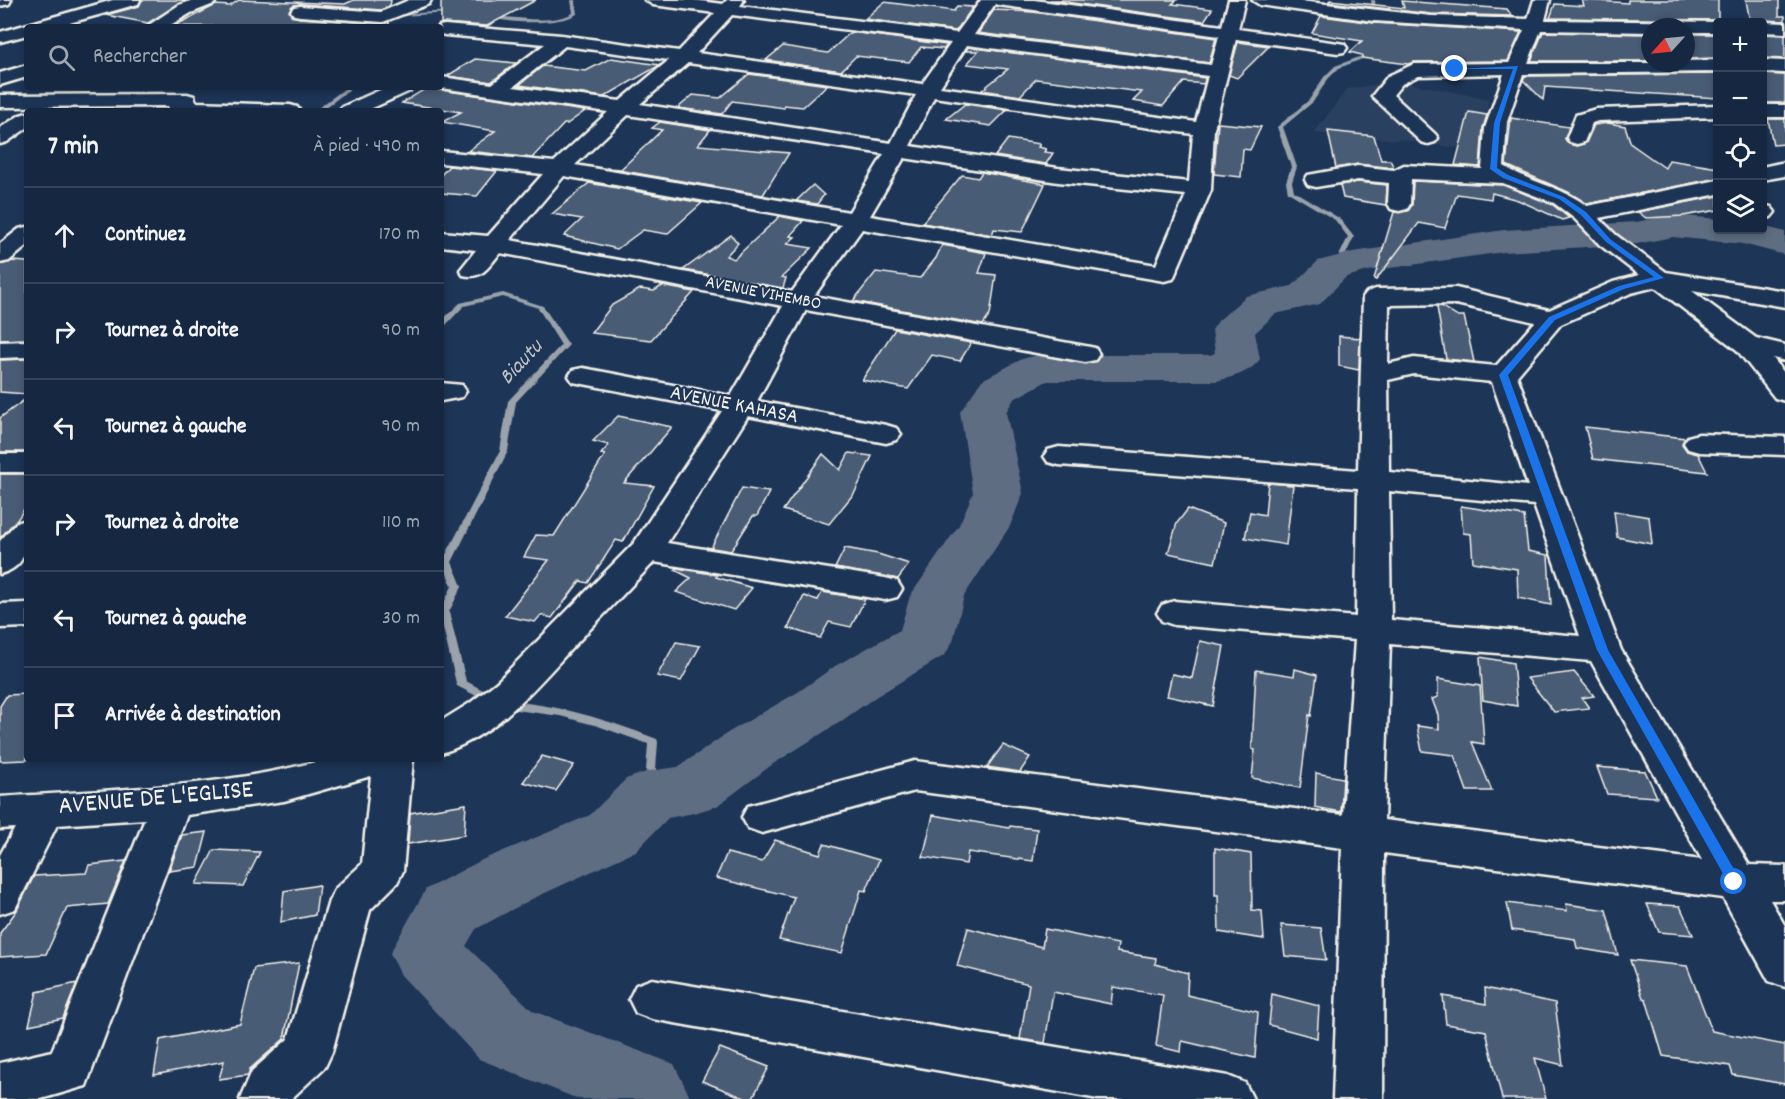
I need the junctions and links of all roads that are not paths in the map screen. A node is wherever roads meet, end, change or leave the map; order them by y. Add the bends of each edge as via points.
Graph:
1 (132, 0) edge
2 (208, 0) edge
3 (315, 0) edge
4 (423, 0) edge
5 (653, 0) edge
6 (989, 0) edge
7 (998, 0) edge
8 (1237, 0) edge
9 (1260, 0) edge
10 (1542, 0) edge
11 (731, 5) edge
12 (300, 11) junction
13 (1641, 20) edge
14 (284, 22) dead end
15 (1695, 23) edge
16 (47, 24) edge
17 (160, 24) edge
18 (1536, 26) junction
19 (1713, 26) edge
20 (1767, 27) edge
21 (1785, 28) edge
22 (445, 30) dead end
23 (24, 31) edge
24 (1228, 32) junction
25 (0, 37) edge
26 (561, 40) junction
27 (960, 41) junction
28 (1338, 48) dead end
29 (683, 58) junction
30 (1767, 66) edge
31 (1516, 67) junction
32 (1785, 67) edge
33 (24, 72) edge
34 (1218, 72) junction
35 (1709, 76) edge
36 (0, 79) edge
37 (444, 83) edge
38 (66, 90) edge
39 (395, 90) edge
40 (497, 90) junction
41 (928, 90) junction
42 (0, 101) edge
43 (184, 101) edge
44 (45, 106) edge
45 (258, 108) edge
46 (356, 108) edge
47 (624, 108) junction
48 (1713, 111) edge
49 (1767, 111) edge
50 (1785, 111) edge
51 (1684, 112) junction
52 (24, 121) edge
53 (1204, 129) junction
54 (0, 138) edge
55 (1428, 138) dead end
56 (1577, 138) dead end
57 (898, 149) junction
58 (444, 157) edge
59 (559, 169) junction
60 (1785, 169) edge
61 (1767, 173) edge
62 (1400, 177) junction
63 (1506, 177) junction
64 (1316, 180) dead end
65 (1200, 190) junction
66 (1713, 191) edge
67 (1399, 204) dead end
68 (856, 220) junction
69 (1595, 227) junction
70 (24, 237) edge
71 (444, 239) edge
72 (492, 244) junction
73 (8, 252) edge
74 (472, 270) dead end
75 (1660, 278) junction
76 (1785, 299) edge
77 (798, 301) junction
78 (1552, 318) junction
79 (1747, 344) junction
80 (24, 349) edge
81 (0, 350) edge
82 (1785, 353) edge
83 (1085, 354) dead end
84 (1374, 375) junction
85 (1503, 375) junction
86 (583, 376) dead end
87 (1785, 392) edge
88 (739, 407) junction
89 (886, 434) dead end
90 (1699, 443) dead end
91 (1785, 446) edge
92 (1059, 456) dead end
93 (0, 463) edge
94 (24, 463) edge
95 (1374, 480) junction
96 (1547, 497) junction
97 (24, 534) edge
98 (646, 550) junction
99 (0, 562) edge
100 (885, 589) dead end
101 (1174, 614) dead end
102 (24, 615) edge
103 (0, 616) edge
104 (1373, 629) junction
105 (1602, 650) junction
106 (444, 737) edge
107 (370, 762) edge
108 (393, 762) edge
109 (172, 802) junction
110 (45, 809) junction
111 (0, 813) edge
112 (762, 817) dead end
113 (1363, 833) junction
114 (1734, 882) junction
115 (1785, 883) edge
116 (0, 896) edge
117 (1785, 967) edge
118 (652, 999) dead end
119 (0, 1086) edge
120 (265, 1099) edge
121 (1228, 1099) edge
122 (1358, 1099) edge

1 - 16 street
2 - 17 street
3 - 12 street
4 - 12 street via 383,17
5 - 11 street
6 - 27 street
7 - 24 street
8 - 24 street
9 - 18 street via 1386,18
10 - 18 street
11 - 27 street
11 - 29 street
12 - 14 street
13 - 18 street
15 - 19 street
18 - 31 street
20 - 21 street
22 - 26 street
23 - 25 street
24 - 28 street
24 - 34 street
26 - 29 street
26 - 40 street
27 - 34 street
27 - 41 street
29 - 41 street
29 - 47 street
30 - 32 street
31 - 35 street
31 - 55 street via 1414,70 1395,80 1382,96
31 - 63 street via 1497,123 1493,169
33 - 36 street
34 - 53 street
35 - 51 street
37 - 40 street
38 - 44 street
39 - 46 street
40 - 47 street
41 - 53 street
41 - 57 street
42 - 44 street
43 - 44 street
43 - 45 street
47 - 57 street
47 - 59 street
48 - 51 street
49 - 50 street
51 - 56 street via 1596,115 1583,119
52 - 54 street
53 - 65 street
57 - 65 street via 1058,175
57 - 68 street
58 - 59 street
59 - 68 street
59 - 72 street
60 - 61 street
62 - 63 street via 1404,172
62 - 64 street via 1358,173
62 - 67 street
63 - 69 street via 1562,198
65 - 68 street via 1164,274
66 - 69 street
68 - 77 street
69 - 75 street
70 - 73 street
71 - 72 street, AVENUE VIHEMBO
72 - 74 street
72 - 77 street, AVENUE VIHEMBO
75 - 76 street
75 - 78 street via 1622,287
75 - 79 street
77 - 83 street, AVENUE VIHEMBO
77 - 88 street
78 - 84 street via 1456,296 1376,297
78 - 85 street
79 - 82 street
79 - 87 street
80 - 81 street
84 - 85 street via 1414,366
84 - 95 street
85 - 96 street
86 - 88 street, AVENUE KAHASA
88 - 89 street, AVENUE KAHASA
88 - 98 street
90 - 91 street
92 - 95 street
93 - 94 street
95 - 96 street
95 - 104 street
96 - 105 street
97 - 99 street
98 - 100 street
98 - 106 street via 496,702
101 - 104 street
102 - 103 street
104 - 105 street
104 - 113 street
105 - 114 street
107 - 109 street, AVENUE DE L'EGLISE via 284,786
108 - 120 street via 382,871 351,901 308,1052 270,1088
109 - 110 street, AVENUE DE L'EGLISE
109 - 119 street via 69,1070
110 - 111 street, AVENUE DE L'EGLISE
110 - 116 street
112 - 113 street via 915,776
113 - 114 street
113 - 122 street
114 - 115 street
114 - 117 street
118 - 121 street

